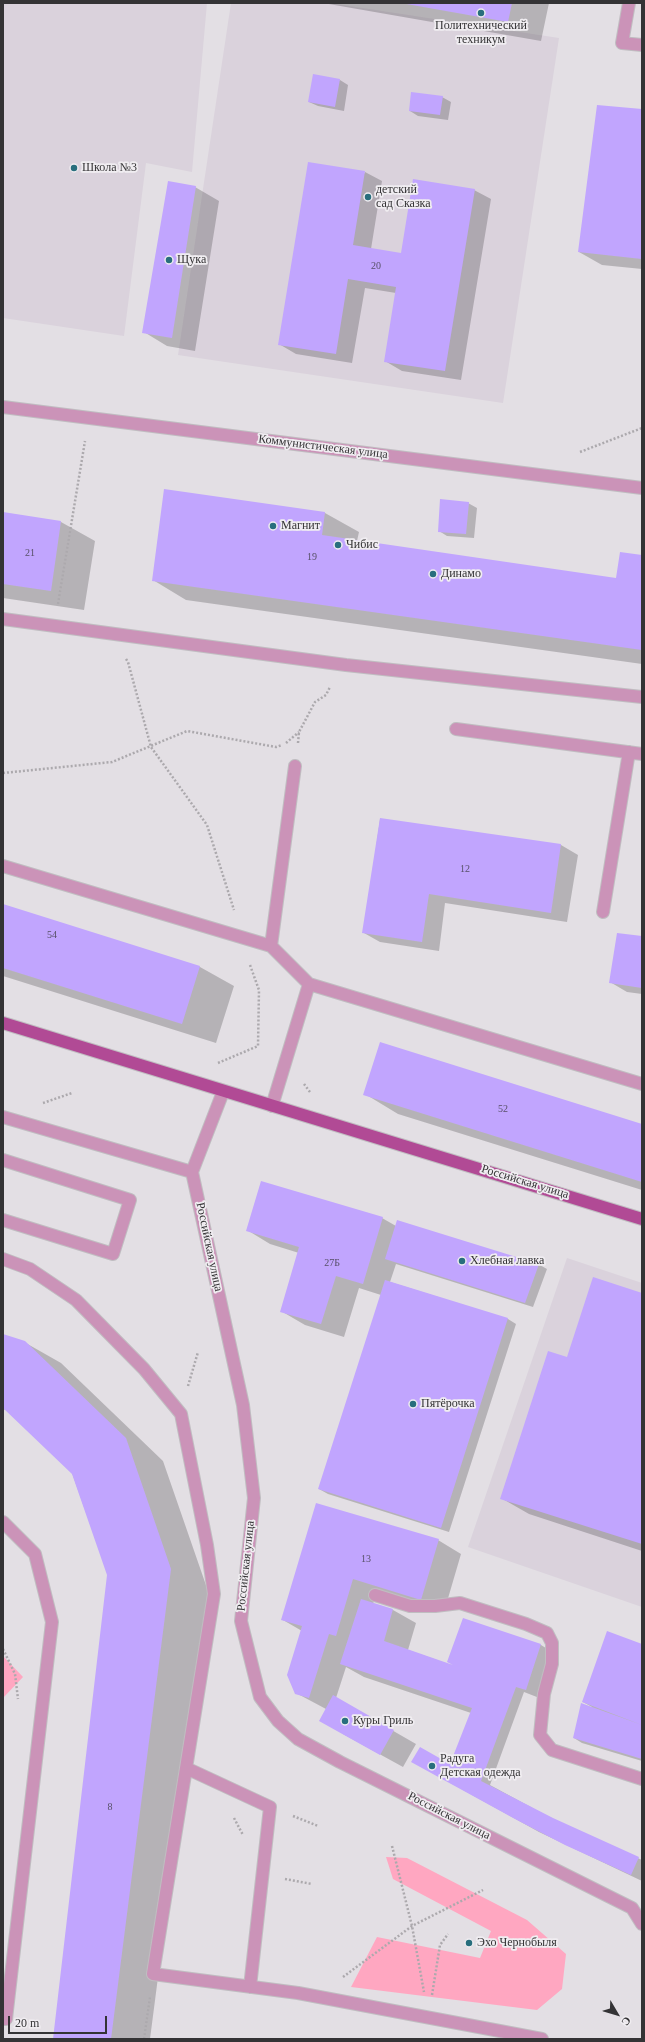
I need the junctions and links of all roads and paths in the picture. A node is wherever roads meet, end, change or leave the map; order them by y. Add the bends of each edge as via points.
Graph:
1 (629, 3) edge
2 (642, 45) edge
3 (3, 407) edge
4 (642, 428) edge
5 (85, 440) dead end
6 (580, 452) dead end
7 (642, 488) edge
8 (3, 619) edge
9 (54, 626) junction
10 (102, 632) junction
11 (346, 665) junction
12 (642, 697) edge
13 (456, 729) dead end
14 (299, 732) junction
15 (151, 747) junction
16 (630, 752) junction
17 (642, 754) edge
18 (295, 766) joint
19 (3, 773) edge
20 (3, 866) edge
21 (603, 912) dead end
22 (240, 937) junction
23 (271, 946) junction
24 (309, 984) junction
25 (3, 1023) edge
26 (213, 1064) dead end
27 (642, 1084) edge
28 (223, 1092) junction
29 (272, 1106) junction
30 (3, 1117) edge
31 (3, 1160) edge
32 (192, 1172) junction
33 (642, 1219) edge
34 (3, 1220) edge
35 (3, 1259) edge
36 (198, 1352) dead end
37 (181, 1414) junction
38 (3, 1522) edge
39 (375, 1595) dead end
40 (186, 1768) junction
41 (642, 1779) edge
42 (392, 1846) dead end
43 (483, 1890) dead end
44 (642, 1924) edge
45 (412, 1926) junction
46 (448, 1934) dead end
47 (153, 1974) junction
48 (250, 1987) junction
49 (318, 1997) junction
50 (428, 2018) junction
51 (3, 2019) edge
52 (144, 2039) edge
53 (542, 2039) edge

1 - 2 street via 622,43
3 - 7 street, Коммунистическая улица
4 - 6 path
5 - 9 path
8 - 9 street
9 - 10 street
10 - 11 street
10 - 15 path via 128,662
11 - 12 street
11 - 14 path via 334,676 326,695 315,702
13 - 16 street
14 - 15 path via 276,747 187,731
14 - 18 path
15 - 19 path via 112,762
15 - 22 path via 207,825
16 - 17 street
16 - 21 street
18 - 23 street
20 - 22 street
22 - 23 street
22 - 26 path via 259,990 258,1046
23 - 24 street
24 - 27 street
24 - 29 street
25 - 28 main road, Российская улица
28 - 29 main road, Российская улица
28 - 32 street
29 - 33 main road, Российская улица
30 - 32 street
31 - 34 street via 130,1200 113,1254
32 - 44 street, Российская улица via 243,1406 254,1498 241,1621 260,1697 278,1721 298,1738 340,1762 632,1908
35 - 37 street via 30,1269 76,1300 144,1369
36 - 37 path
37 - 40 street via 214,1594
38 - 51 street via 35,1554 52,1622 6,2019
39 - 41 street via 410,1606 460,1603 547,1633 552,1643 552,1664 544,1694 540,1735 552,1750
40 - 47 street
40 - 48 street via 270,1807
42 - 45 path
43 - 45 path
45 - 49 path
45 - 50 path
46 - 50 path via 440,1945
47 - 48 street
47 - 52 path
48 - 49 street
49 - 50 street
50 - 53 street

